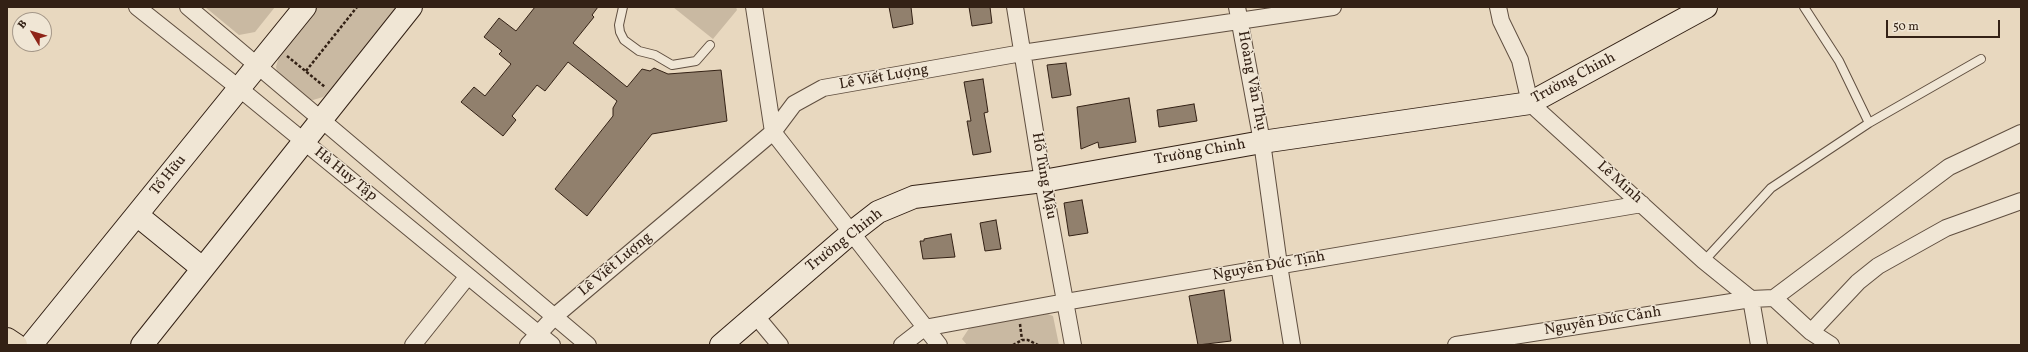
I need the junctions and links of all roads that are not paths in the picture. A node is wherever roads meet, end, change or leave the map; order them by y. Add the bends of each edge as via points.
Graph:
1 (137, 7) edge
2 (188, 7) edge
3 (305, 7) edge
4 (411, 7) edge
5 (623, 7) edge
6 (754, 7) edge
7 (1015, 7) edge
8 (1333, 7) edge
9 (1498, 7) edge
10 (1706, 7) edge
11 (1804, 7) edge
12 (1238, 14) edge
13 (710, 45) dead end
14 (1022, 53) junction
15 (1981, 58) dead end
16 (259, 66) junction
17 (240, 89) junction
18 (1530, 103) junction
19 (321, 119) junction
20 (1869, 123) junction
21 (773, 132) junction
22 (2021, 133) edge
23 (303, 141) junction
24 (1262, 142) junction
25 (1043, 181) junction
26 (2021, 200) edge
27 (1642, 204) junction
28 (137, 215) junction
29 (851, 233) junction
30 (1704, 261) junction
31 (1279, 265) junction
32 (202, 268) junction
33 (468, 276) junction
34 (1774, 298) junction
35 (1751, 299) junction
36 (1065, 302) junction
37 (755, 315) junction
38 (555, 316) junction
39 (924, 328) junction
40 (1811, 332) junction
41 (7, 339) edge
42 (533, 339) edge
43 (16, 345) edge
44 (31, 345) edge
45 (142, 345) edge
46 (413, 345) edge
47 (552, 345) edge
48 (588, 345) edge
49 (721, 345) edge
50 (780, 345) edge
51 (902, 345) edge
52 (939, 345) edge
53 (1073, 345) edge
54 (1292, 345) edge
55 (1456, 345) edge
56 (1759, 345) edge
57 (1831, 345) edge

1 - 17 street, Hà Huy Tập
2 - 16 street, Hà Huy Tập
3 - 16 street, Tố Hữu
4 - 19 street
5 - 13 lane via 619,25 624,40 640,51 655,55 672,65 696,61
6 - 21 street
7 - 14 street, Hồ Tùng Mậu
8 - 12 street, Lê Viết Lượng
9 - 18 street via 1501,21 1520,60
10 - 18 street, Trường Chinh
11 - 20 lane via 1839,61
12 - 14 street, Lê Viết Lượng
12 - 24 street, Hoàng Văn Thụ
14 - 21 street, Lê Viết Lượng via 823,88 794,104
14 - 25 street, Hồ Tùng Mậu
15 - 20 lane
16 - 17 street, Tố Hữu
16 - 19 street, Hà Huy Tập
17 - 23 street, Hà Huy Tập
17 - 28 street, Tố Hữu
18 - 24 street, Trường Chinh
18 - 27 street, Lê Minh
19 - 23 street
19 - 38 street, Hà Huy Tập
20 - 30 lane via 1771,188
21 - 29 street
21 - 38 street, Lê Viết Lượng
22 - 34 street via 1949,167
23 - 32 street
23 - 33 street, Hà Huy Tập
24 - 25 street, Trường Chinh
24 - 31 street, Hoàng Văn Thụ
25 - 29 street, Trường Chinh via 914,196 878,212
25 - 36 street, Hồ Tùng Mậu
26 - 40 street via 1946,228 1878,266 1858,282
27 - 30 street, Lê Minh
27 - 31 street, Nguyễn Đức Tịnh
28 - 32 street
28 - 44 street, Tố Hữu
29 - 37 street, Trường Chinh
29 - 39 street
30 - 35 street, Lê Minh
31 - 36 street, Nguyễn Đức Tịnh
31 - 54 street, Hoàng Văn Thụ
32 - 45 street
33 - 42 street, Hà Huy Tập
33 - 46 street
34 - 35 street, Nguyễn Đức Cảnh
34 - 40 street
35 - 55 street, Nguyễn Đức Cảnh
35 - 56 street
36 - 39 street, Nguyễn Đức Tịnh
36 - 53 street, Hồ Tùng Mậu
37 - 49 street, Trường Chinh
37 - 50 street
38 - 42 street, Lê Viết Lượng
38 - 48 street, Hà Huy Tập
39 - 51 street, Nguyễn Đức Tịnh
39 - 52 street
40 - 57 street
41 - 43 highway
42 - 47 street, Hà Huy Tập

